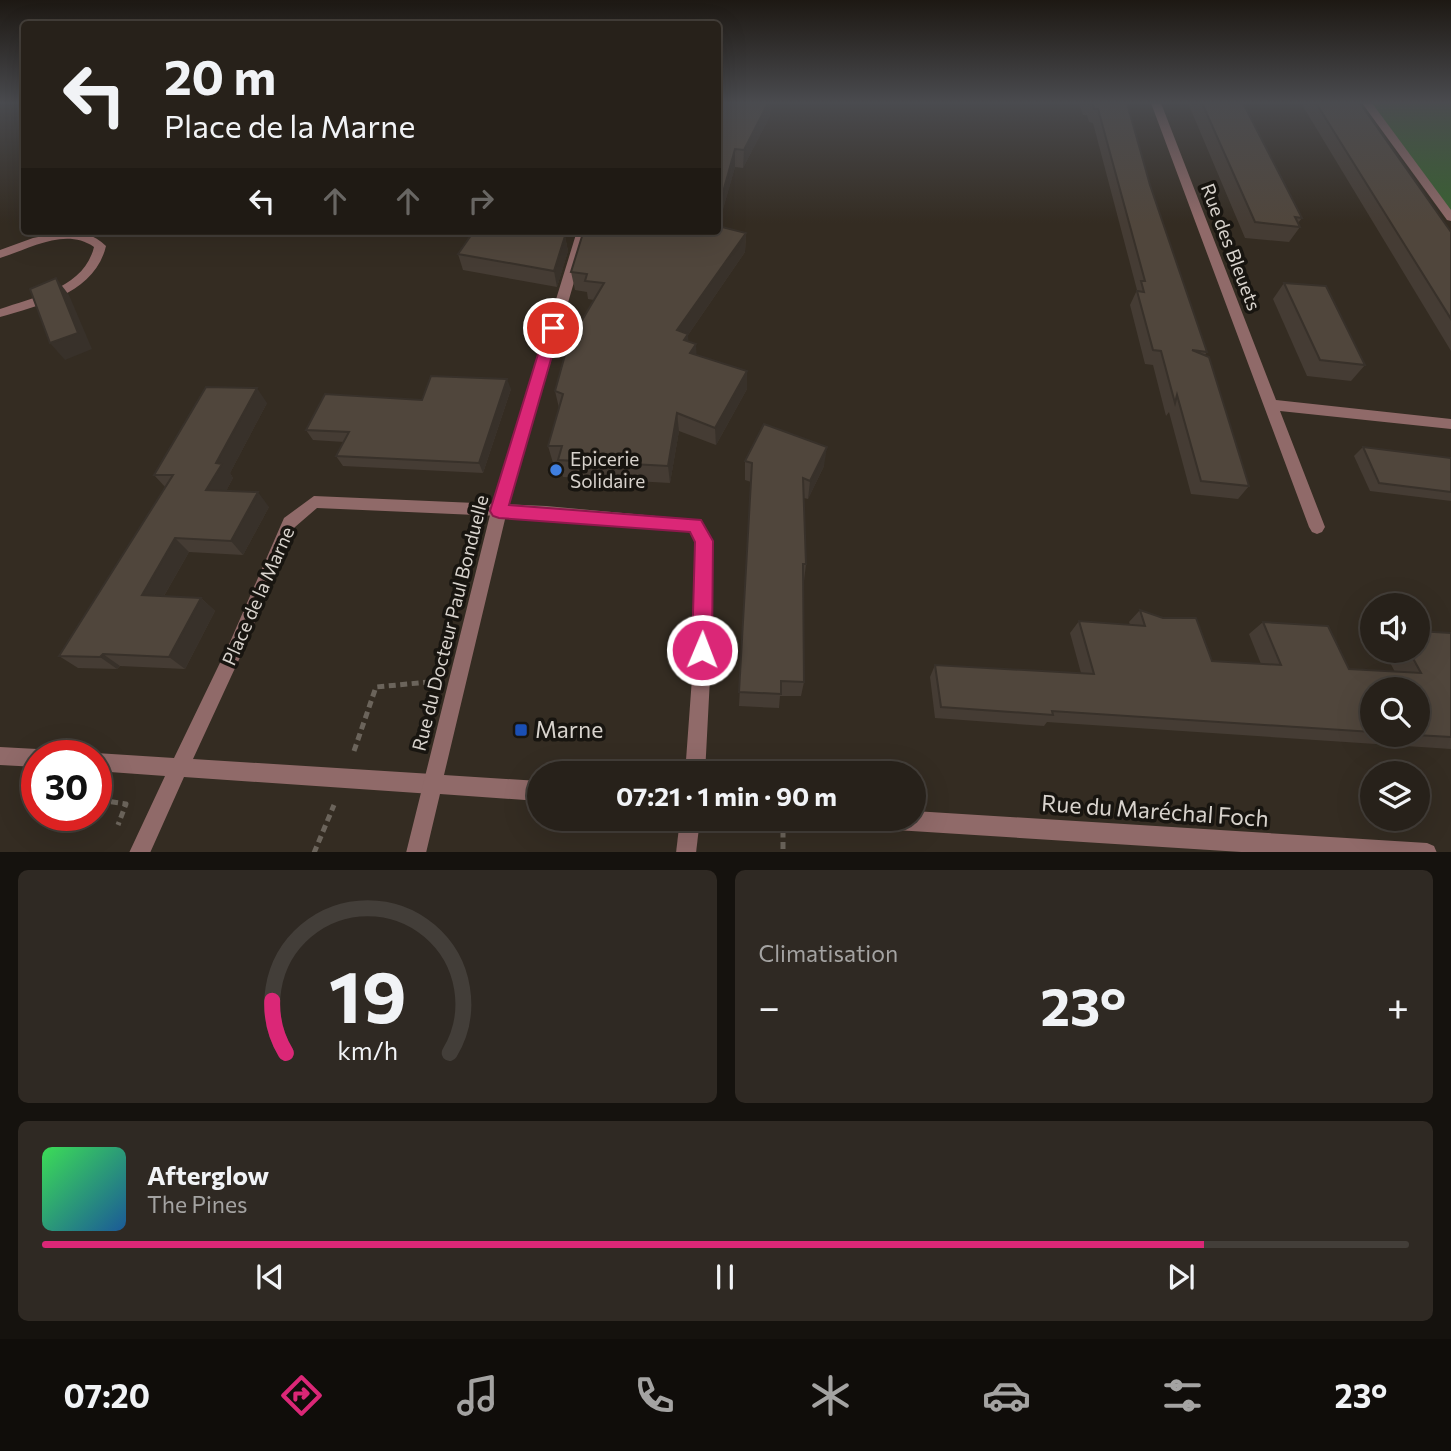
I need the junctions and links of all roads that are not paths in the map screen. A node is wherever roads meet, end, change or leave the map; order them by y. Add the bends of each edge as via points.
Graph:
1 (1171, 143) edge
2 (1396, 143) edge
3 (1451, 218) edge
4 (70, 235) edge
5 (80, 235) edge
6 (582, 235) edge
7 (0, 254) edge
8 (0, 313) edge
9 (1271, 405) junction
10 (1451, 424) edge
11 (499, 511) junction
12 (1317, 527) dead end
13 (0, 756) edge
14 (21, 757) edge
15 (696, 761) edge
16 (112, 762) edge
17 (180, 766) junction
18 (432, 784) junction
19 (527, 789) edge
20 (926, 822) edge
21 (689, 831) edge
22 (139, 852) edge
23 (416, 852) edge
24 (686, 852) edge
25 (1427, 852) edge

1 - 9 street, Rue des Bleuets
2 - 3 street
4 - 7 street
5 - 8 street via 100,246 99,257 87,275 58,292
6 - 11 street, Rue du Docteur Paul Bonduelle
9 - 10 street
9 - 12 street, Rue des Bleuets
11 - 15 street, Place de la Marne via 695,525 704,541
11 - 17 street, Place de la Marne via 314,502 289,523
11 - 18 street, Rue du Docteur Paul Bonduelle
13 - 14 street
16 - 17 street
17 - 18 street
17 - 22 street, Place de la Marne
18 - 19 street
18 - 23 street, Rue du Docteur Paul Bonduelle
20 - 25 street, Rue du Maréchal Foch
21 - 24 street

